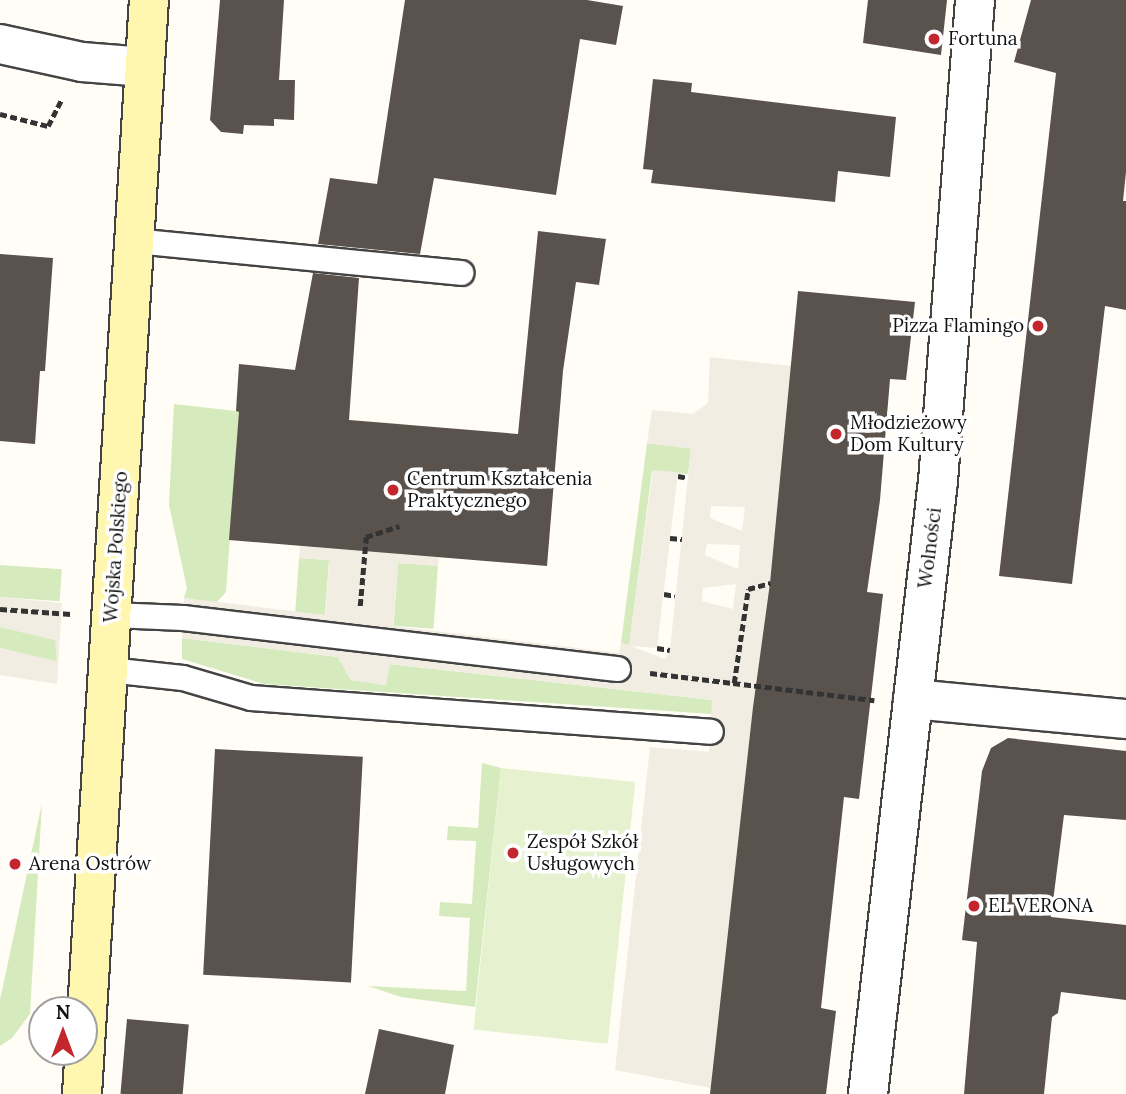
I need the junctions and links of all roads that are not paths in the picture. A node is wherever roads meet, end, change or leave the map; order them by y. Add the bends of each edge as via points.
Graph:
1 (149, 0) edge
2 (975, 0) edge
3 (0, 44) edge
4 (145, 67) junction
5 (135, 241) junction
6 (461, 273) dead end
7 (96, 615) junction
8 (618, 669) road end
9 (108, 670) junction
10 (895, 699) junction
11 (1126, 719) edge
12 (711, 732) dead end
13 (82, 1094) edge
14 (868, 1094) edge

1 - 4 main road, Wojska Polskiego
2 - 10 street, Wolności via 938,481
3 - 4 street via 82,62
4 - 5 main road, Wojska Polskiego
5 - 6 lane
5 - 7 main road, Wojska Polskiego
7 - 8 lane via 183,618
7 - 9 main road, Wojska Polskiego
9 - 12 lane via 183,678 251,698
9 - 13 main road, Wojska Polskiego
10 - 11 street
10 - 14 street, Wolności

